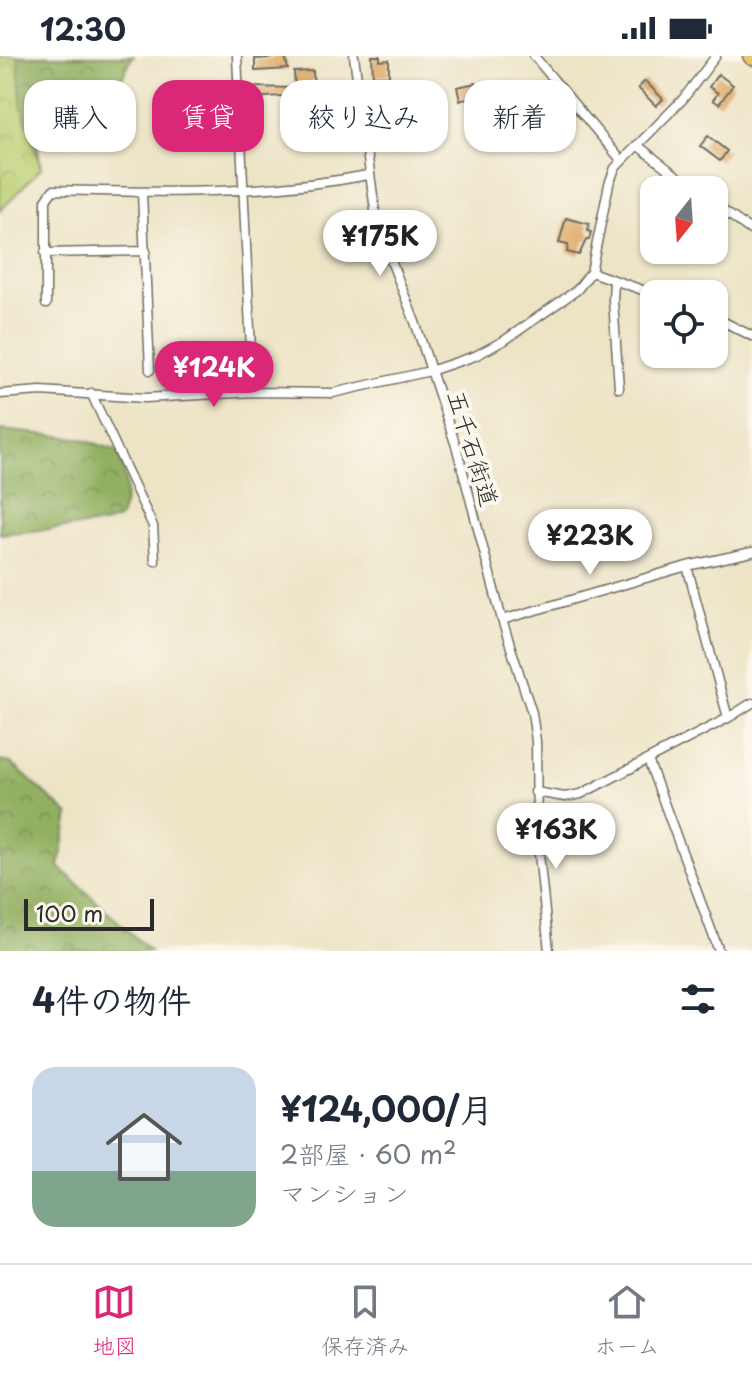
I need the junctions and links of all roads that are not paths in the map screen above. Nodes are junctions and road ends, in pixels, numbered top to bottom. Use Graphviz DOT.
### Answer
graph roads {
  1 [pos="237,56"];
  2 [pos="354,56"];
  3 [pos="534,56"];
  4 [pos="716,56"];
  5 [pos="637,145"];
  6 [pos="621,160"];
  7 [pos="368,175"];
  8 [pos="677,176"];
  9 [pos="38,187"];
  10 [pos="243,189"];
  11 [pos="142,193"];
  12 [pos="49,195"];
  13 [pos="728,214"];
  14 [pos="752,231"];
  15 [pos="146,251"];
  16 [pos="45,253"];
  17 [pos="591,272"];
  18 [pos="614,281"];
  19 [pos="640,289"];
  20 [pos="46,304"];
  21 [pos="728,324"];
  22 [pos="752,336"];
  23 [pos="150,370"];
  24 [pos="430,371"];
  25 [pos="619,388"];
  26 [pos="253,392"];
  27 [pos="91,393"];
  28 [pos="0,394"];
  29 [pos="752,552"];
  30 [pos="155,561"];
  31 [pos="687,566"];
  32 [pos="502,620"];
  33 [pos="752,703"];
  34 [pos="728,718"];
  35 [pos="648,760"];
  36 [pos="535,792"];
  37 [pos="549,951"];
  38 [pos="719,951"];
  1 -- 10 [label="street"];
  2 -- 7 [label="street, 五千石街道"];
  3 -- 6 [label="street"];
  4 -- 5 [label="street"];
  5 -- 6 [label="street"];
  5 -- 8 [label="street"];
  6 -- 17 [label="street"];
  7 -- 10 [label="street"];
  7 -- 24 [label="street, 五千石街道"];
  9 -- 12 [label="street"];
  10 -- 11 [label="street"];
  10 -- 26 [label="street"];
  11 -- 12 [label="street"];
  11 -- 15 [label="street"];
  12 -- 16 [label="street"];
  13 -- 14 [label="street"];
  15 -- 16 [label="street"];
  15 -- 23 [label="street"];
  16 -- 20 [label="street"];
  17 -- 18 [label="street"];
  17 -- 24 [label="street"];
  18 -- 19 [label="street"];
  18 -- 25 [label="street"];
  21 -- 22 [label="street"];
  24 -- 26 [label="street"];
  24 -- 32 [label="street, 五千石街道"];
  26 -- 27 [label="street"];
  27 -- 28 [label="street"];
  27 -- 30 [label="street"];
  29 -- 31 [label="street"];
  31 -- 32 [label="street"];
  31 -- 34 [label="street"];
  32 -- 36 [label="street, 五千石街道"];
  33 -- 34 [label="street"];
  34 -- 35 [label="street"];
  35 -- 36 [label="street"];
  35 -- 38 [label="street"];
  36 -- 37 [label="street, 五千石街道"];
}
